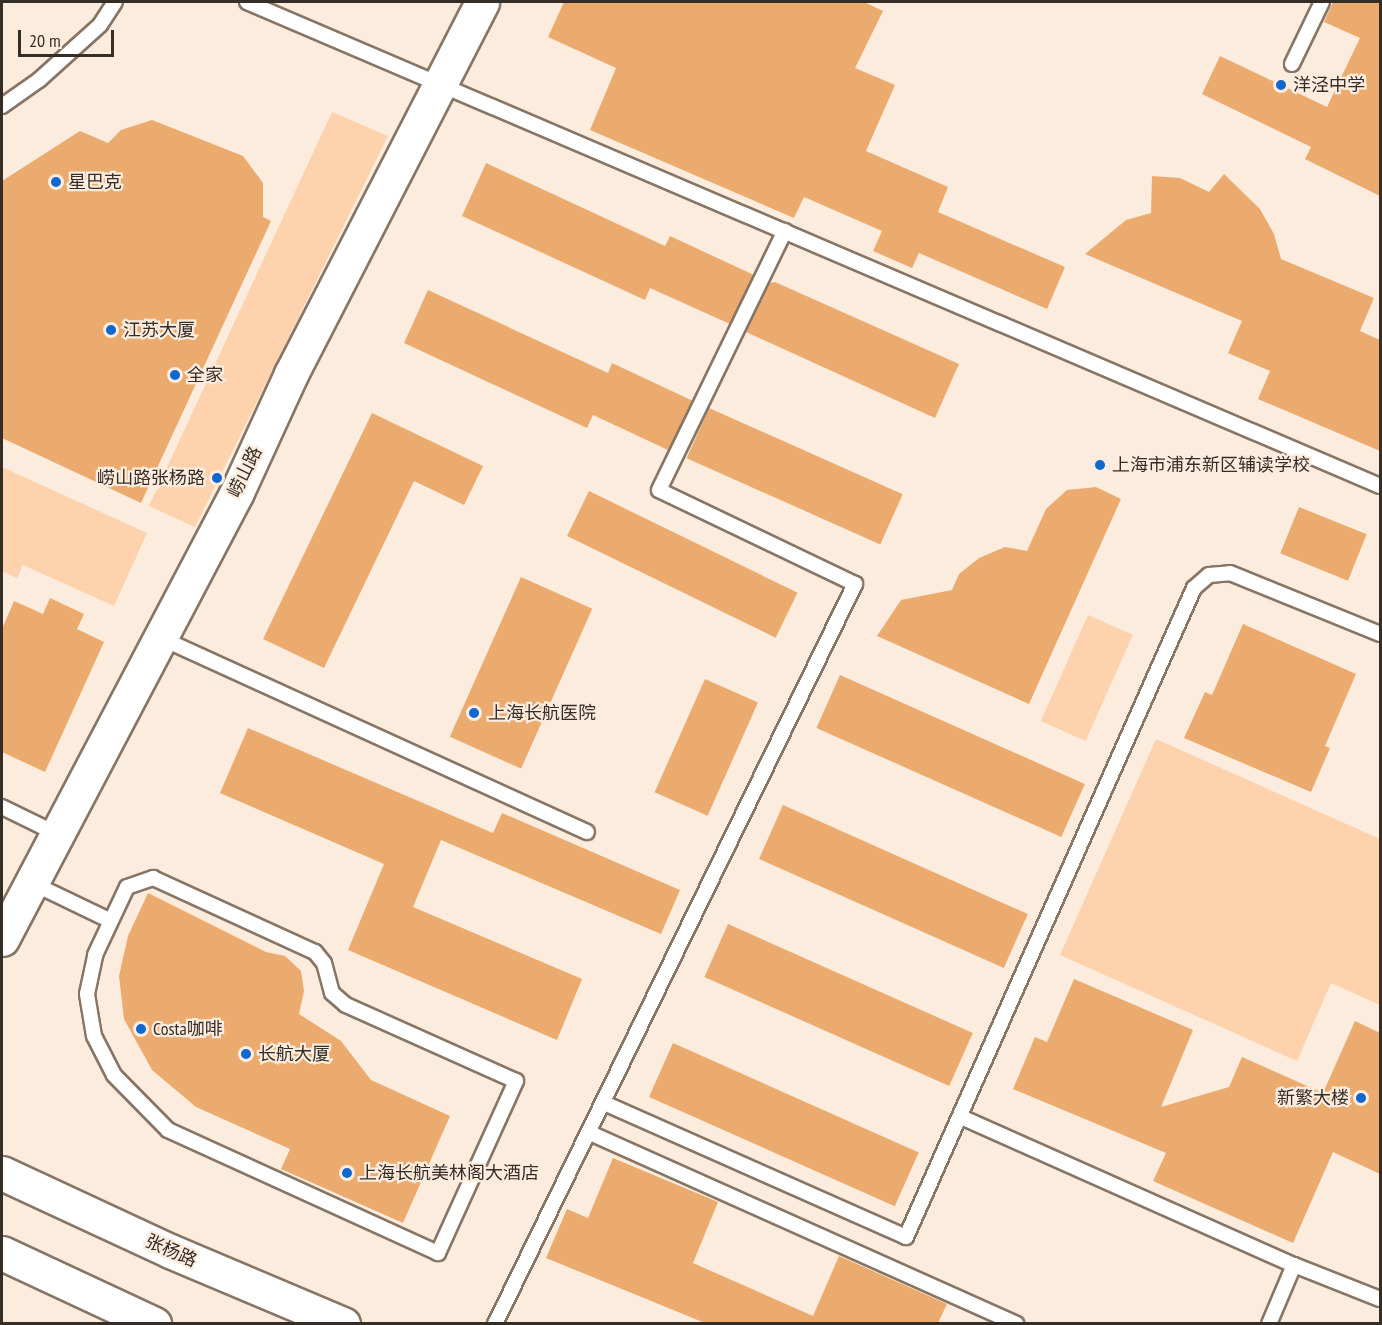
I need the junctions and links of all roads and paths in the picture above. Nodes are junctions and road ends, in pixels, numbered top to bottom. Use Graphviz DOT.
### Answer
graph roads {
  1 [pos="116,2"];
  2 [pos="247,2"];
  3 [pos="482,2"];
  4 [pos="1322,2"];
  5 [pos="1292,64"];
  6 [pos="440,86"];
  7 [pos="2,106"];
  8 [pos="785,231"];
  9 [pos="1380,486"];
  10 [pos="1380,634"];
  11 [pos="159,637"];
  12 [pos="2,807"];
  13 [pos="587,832"];
  14 [pos="55,833"];
  15 [pos="30,882"];
  16 [pos="110,920"];
  17 [pos="2,939"];
  18 [pos="604,1103"];
  19 [pos="961,1117"];
  20 [pos="590,1133"];
  21 [pos="2,1173"];
  22 [pos="2,1253"];
  23 [pos="1294,1265"];
  24 [pos="1380,1299"];
  25 [pos="154,1323"];
  26 [pos="343,1323"];
  27 [pos="495,1323"];
  28 [pos="1016,1323"];
  29 [pos="1269,1323"];
  1 -- 7 [label="lane"];
  2 -- 6 [label="lane"];
  3 -- 6 [label="street, 崂山路"];
  4 -- 5 [label="lane"];
  6 -- 8 [label="lane"];
  6 -- 11 [label="street, 崂山路"];
  8 -- 9 [label="lane"];
  8 -- 18 [label="lane"];
  10 -- 19 [label="lane"];
  11 -- 13 [label="lane"];
  11 -- 14 [label="street, 崂山路"];
  12 -- 14 [label="lane"];
  14 -- 15 [label="street, 崂山路"];
  15 -- 16 [label="lane"];
  15 -- 17 [label="street, 崂山路"];
  16 -- 16 [label="lane"];
  18 -- 19 [label="lane"];
  18 -- 20 [label="lane"];
  19 -- 23 [label="lane"];
  20 -- 27 [label="lane"];
  20 -- 28 [label="lane"];
  21 -- 26 [label="street, 张杨路"];
  22 -- 25 [label="street"];
  23 -- 24 [label="lane"];
  23 -- 29 [label="lane"];
}
